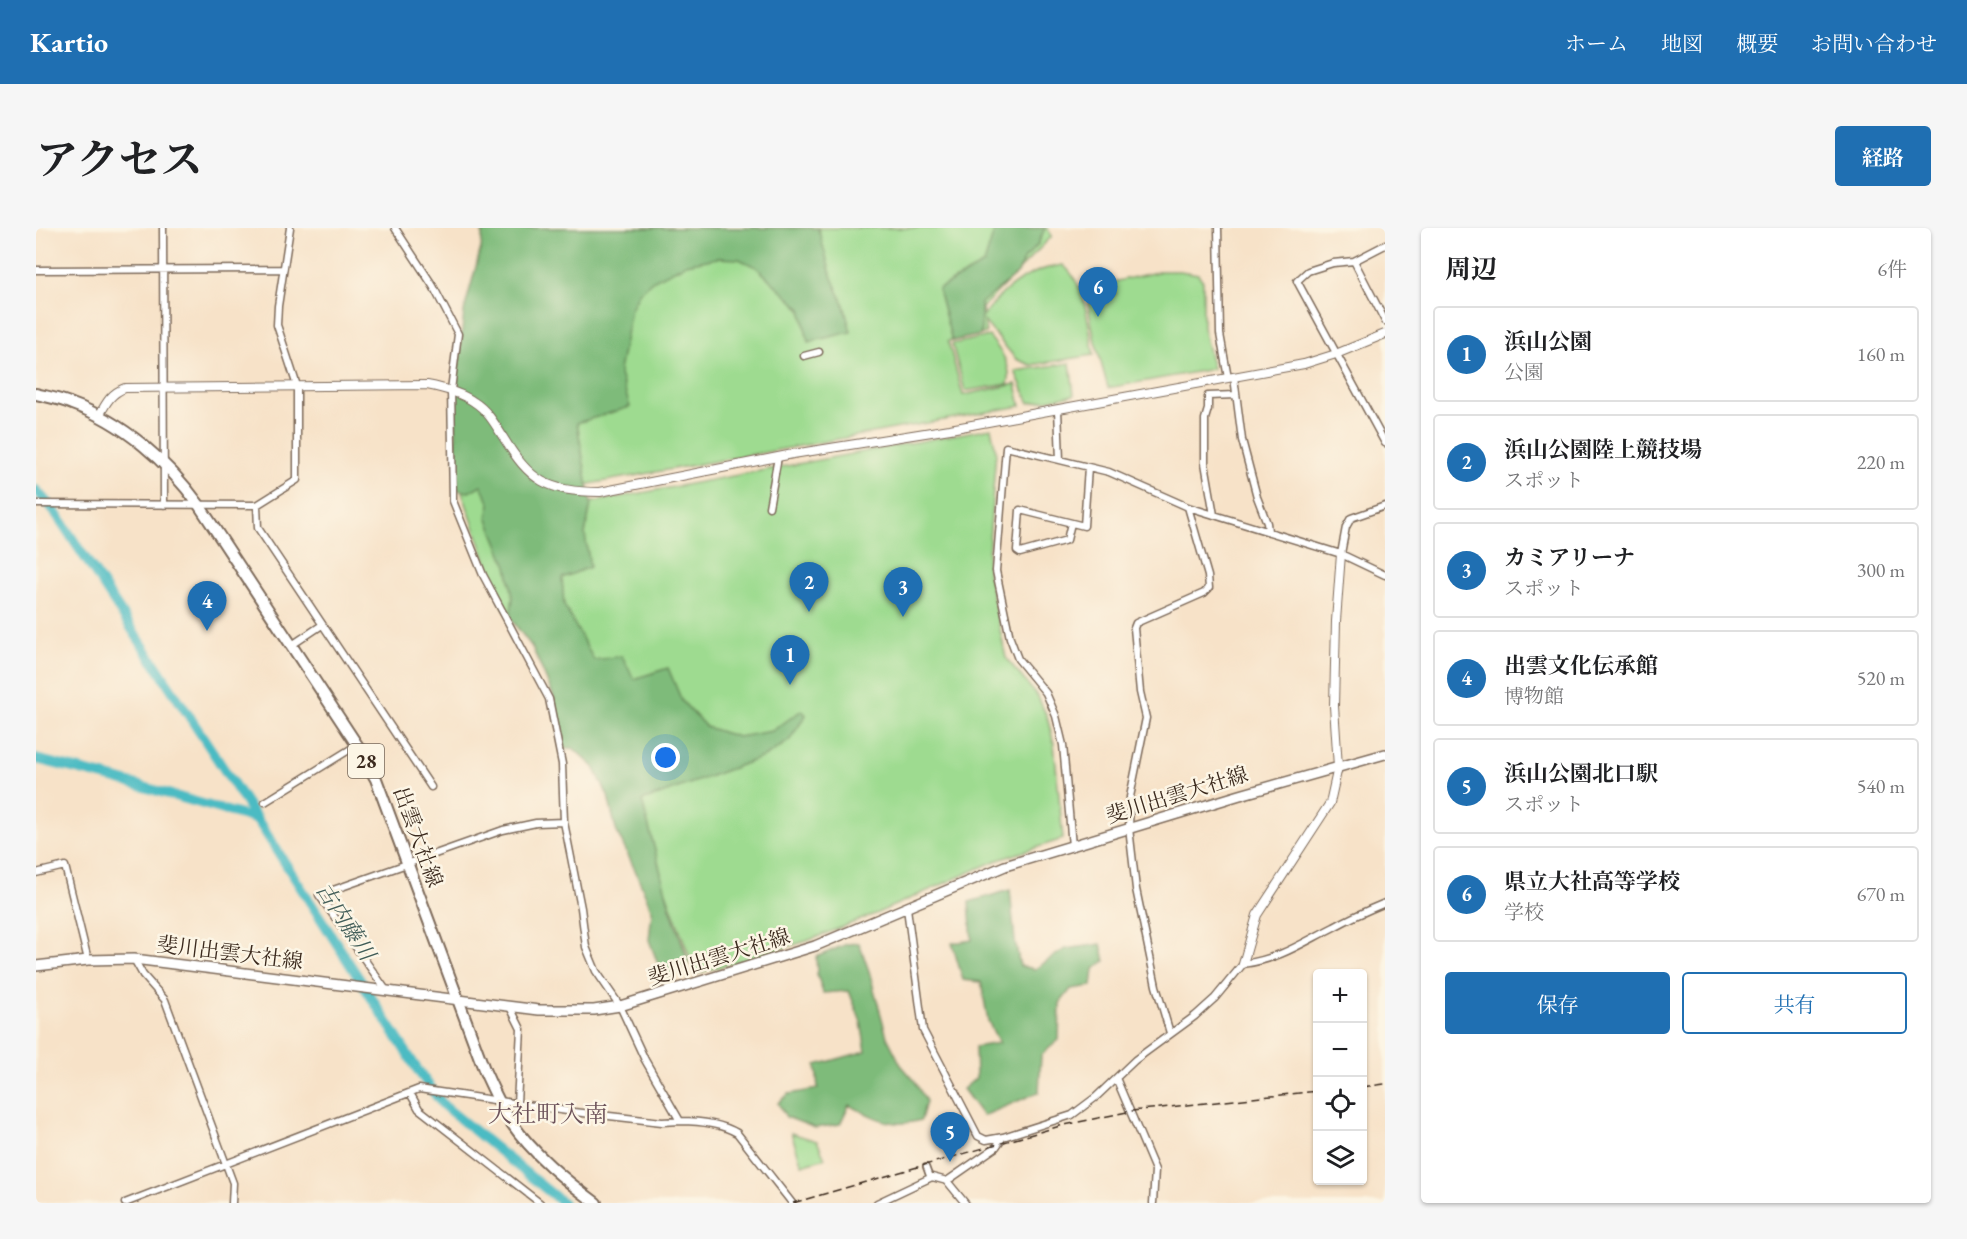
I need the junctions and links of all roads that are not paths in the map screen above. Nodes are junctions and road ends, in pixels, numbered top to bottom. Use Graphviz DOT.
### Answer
graph roads {
  1 [pos="163,228"];
  2 [pos="290,228"];
  3 [pos="395,228"];
  4 [pos="1218,228"];
  5 [pos="1385,245"];
  6 [pos="1354,261"];
  7 [pos="164,269"];
  8 [pos="283,269"];
  9 [pos="36,270"];
  10 [pos="1385,321"];
  11 [pos="1385,334"];
  12 [pos="819,352"];
  13 [pos="1336,354"];
  14 [pos="804,356"];
  15 [pos="1231,378"];
  16 [pos="297,386"];
  17 [pos="164,387"];
  18 [pos="450,390"];
  19 [pos="36,394"];
  20 [pos="1236,395"];
  21 [pos="1058,409"];
  22 [pos="99,416"];
  23 [pos="1385,443"];
  24 [pos="778,457"];
  25 [pos="1060,460"];
  26 [pos="164,463"];
  27 [pos="1088,466"];
  28 [pos="38,504"];
  29 [pos="164,504"];
  30 [pos="199,505"];
  31 [pos="257,505"];
  32 [pos="1385,506"];
  33 [pos="769,507"];
  34 [pos="1188,507"];
  35 [pos="1214,515"];
  36 [pos="1071,523"];
  37 [pos="1268,531"];
  38 [pos="1341,554"];
  39 [pos="1385,575"];
  40 [pos="322,624"];
  41 [pos="292,645"];
  42 [pos="357,745"];
  43 [pos="1385,754"];
  44 [pos="1338,767"];
  45 [pos="431,787"];
  46 [pos="265,802"];
  47 [pos="564,822"];
  48 [pos="1128,828"];
  49 [pos="1071,846"];
  50 [pos="408,865"];
  51 [pos="36,873"];
  52 [pos="1385,903"];
  53 [pos="907,908"];
  54 [pos="134,959"];
  55 [pos="88,960"];
  56 [pos="1243,964"];
  57 [pos="36,966"];
  58 [pos="384,990"];
  59 [pos="458,1001"];
  60 [pos="510,1006"];
  61 [pos="620,1006"];
  62 [pos="1170,1033"];
  63 [pos="1116,1078"];
  64 [pos="413,1092"];
  65 [pos="498,1101"];
  66 [pos="517,1103"];
  67 [pos="680,1121"];
  68 [pos="1002,1137"];
  69 [pos="225,1166"];
  70 [pos="926,1167"];
  71 [pos="930,1178"];
  72 [pos="947,1181"];
  73 [pos="125,1203"];
  74 [pos="232,1203"];
  75 [pos="540,1203"];
  76 [pos="596,1203"];
  77 [pos="792,1203"];
  78 [pos="877,1203"];
  79 [pos="964,1203"];
  80 [pos="1153,1203"];
  1 -- 7 [label="street"];
  2 -- 8 [label="street"];
  3 -- 18 [label="street"];
  4 -- 15 [label="street"];
  5 -- 6 [label="street"];
  6 -- 10 [label="street"];
  6 -- 13 [label="street"];
  7 -- 8 [label="street"];
  7 -- 9 [label="street"];
  7 -- 17 [label="street"];
  8 -- 16 [label="street"];
  11 -- 13 [label="street"];
  12 -- 14 [label="street"];
  13 -- 15 [label="street"];
  13 -- 23 [label="street"];
  15 -- 20 [label="street"];
  15 -- 21 [label="street"];
  16 -- 17 [label="street"];
  16 -- 18 [label="street"];
  16 -- 31 [label="street"];
  17 -- 22 [label="street"];
  17 -- 26 [label="street"];
  18 -- 24 [label="street"];
  18 -- 47 [label="street"];
  19 -- 22 [label="main road, 出雲大社線 / 28"];
  20 -- 35 [label="street"];
  20 -- 37 [label="street"];
  21 -- 24 [label="street"];
  21 -- 25 [label="street"];
  22 -- 26 [label="main road, 出雲大社線 / 28"];
  24 -- 33 [label="street"];
  25 -- 27 [label="street"];
  25 -- 49 [label="street"];
  26 -- 29 [label="street"];
  26 -- 30 [label="main road, 出雲大社線 / 28"];
  27 -- 34 [label="street"];
  27 -- 36 [label="street"];
  28 -- 29 [label="street"];
  29 -- 30 [label="street"];
  30 -- 31 [label="street"];
  30 -- 41 [label="main road, 出雲大社線 / 28"];
  31 -- 40 [label="street"];
  32 -- 38 [label="street"];
  34 -- 35 [label="street"];
  34 -- 48 [label="street"];
  35 -- 37 [label="street"];
  36 -- 36 [label="street"];
  37 -- 38 [label="street"];
  38 -- 39 [label="street"];
  38 -- 44 [label="street"];
  40 -- 41 [label="street"];
  40 -- 45 [label="street"];
  41 -- 42 [label="main road, 出雲大社線 / 28"];
  42 -- 46 [label="street"];
  42 -- 50 [label="main road, 出雲大社線 / 28"];
  43 -- 44 [label="main road, 斐川出雲大社線"];
  44 -- 48 [label="main road, 斐川出雲大社線"];
  44 -- 56 [label="street"];
  47 -- 50 [label="street"];
  47 -- 61 [label="street"];
  48 -- 49 [label="main road, 斐川出雲大社線"];
  48 -- 62 [label="street"];
  49 -- 53 [label="main road, 斐川出雲大社線"];
  50 -- 58 [label="street"];
  50 -- 59 [label="main road, 出雲大社線 / 28"];
  51 -- 55 [label="street"];
  52 -- 56 [label="street"];
  53 -- 61 [label="main road, 斐川出雲大社線"];
  53 -- 68 [label="street"];
  54 -- 55 [label="main road, 斐川出雲大社線"];
  54 -- 58 [label="main road, 斐川出雲大社線"];
  54 -- 69 [label="street"];
  55 -- 57 [label="main road, 斐川出雲大社線"];
  56 -- 62 [label="street"];
  58 -- 59 [label="main road, 斐川出雲大社線"];
  59 -- 60 [label="main road, 斐川出雲大社線"];
  59 -- 65 [label="main road, 出雲大社線 / 28"];
  60 -- 61 [label="main road, 斐川出雲大社線"];
  60 -- 66 [label="street"];
  61 -- 67 [label="street"];
  62 -- 63 [label="street"];
  63 -- 68 [label="street"];
  63 -- 80 [label="street"];
  64 -- 65 [label="street"];
  64 -- 69 [label="street"];
  64 -- 75 [label="street"];
  65 -- 66 [label="street"];
  65 -- 76 [label="main road, 出雲大社線 / 28"];
  66 -- 67 [label="street"];
  67 -- 77 [label="street"];
  68 -- 72 [label="street"];
  69 -- 73 [label="street"];
  69 -- 74 [label="street"];
  70 -- 71 [label="street"];
  71 -- 72 [label="street"];
  71 -- 78 [label="street"];
  72 -- 79 [label="street"];
}
